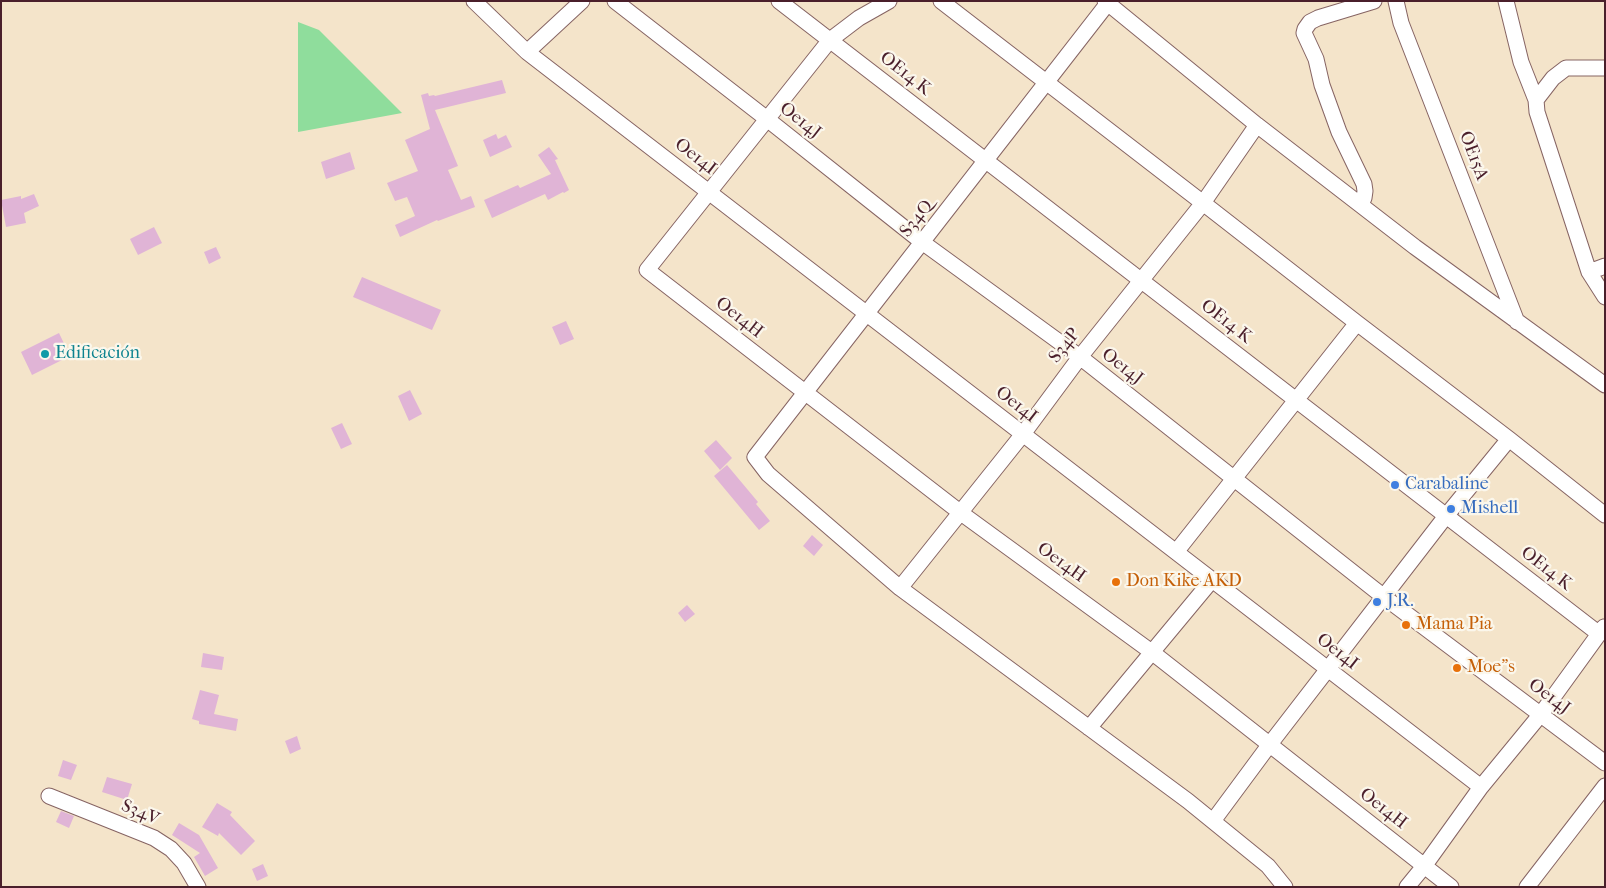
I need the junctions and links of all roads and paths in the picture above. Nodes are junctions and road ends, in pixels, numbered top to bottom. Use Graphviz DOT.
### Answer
graph roads {
  1 [pos="474,1"];
  2 [pos="582,1"];
  3 [pos="615,1"];
  4 [pos="778,1"];
  5 [pos="941,1"];
  6 [pos="1374,1"];
  7 [pos="1396,1"];
  8 [pos="1506,1"];
  9 [pos="887,2"];
  10 [pos="1107,2"];
  11 [pos="830,40"];
  12 [pos="527,52"];
  13 [pos="1605,68"];
  14 [pos="1046,83"];
  15 [pos="1536,100"];
  16 [pos="768,119"];
  17 [pos="1257,125"];
  18 [pos="986,160"];
  19 [pos="709,192"];
  20 [pos="1203,203"];
  21 [pos="1360,204"];
  22 [pos="922,242"];
  23 [pos="1605,266"];
  24 [pos="1588,272"];
  25 [pos="1141,280"];
  26 [pos="1605,297"];
  27 [pos="867,313"];
  28 [pos="1357,323"];
  29 [pos="1517,323"];
  30 [pos="1080,357"];
  31 [pos="1605,385"];
  32 [pos="805,393"];
  33 [pos="1297,400"];
  34 [pos="1023,434"];
  35 [pos="1509,439"];
  36 [pos="1234,479"];
  37 [pos="961,513"];
  38 [pos="1605,515"];
  39 [pos="1446,516"];
  40 [pos="1176,552"];
  41 [pos="1212,580"];
  42 [pos="900,588"];
  43 [pos="1384,597"];
  44 [pos="1602,629"];
  45 [pos="1152,653"];
  46 [pos="1328,669"];
  47 [pos="1541,714"];
  48 [pos="1089,728"];
  49 [pos="1270,744"];
  50 [pos="1605,763"];
  51 [pos="1605,786"];
  52 [pos="1481,787"];
  53 [pos="50,796"];
  54 [pos="1213,821"];
  55 [pos="1268,866"];
  56 [pos="1425,866"];
  57 [pos="198,887"];
  58 [pos="1285,887"];
  59 [pos="1294,887"];
  60 [pos="1407,887"];
  61 [pos="1451,887"];
  62 [pos="1527,887"];
  1 -- 12 [label="street, Oe14I"];
  2 -- 12 [label="street"];
  3 -- 16 [label="street, Oe14J"];
  4 -- 11 [label="street, OE14 K"];
  5 -- 14 [label="street"];
  6 -- 21 [label="street"];
  7 -- 29 [label="street, OE15A"];
  8 -- 15 [label="street"];
  9 -- 11 [label="street"];
  10 -- 14 [label="street, S34Q"];
  10 -- 17 [label="street"];
  11 -- 16 [label="street"];
  11 -- 18 [label="street, OE14 K"];
  12 -- 19 [label="street, Oe14I"];
  13 -- 15 [label="street"];
  14 -- 18 [label="street, S34Q"];
  14 -- 20 [label="street"];
  15 -- 24 [label="street"];
  16 -- 19 [label="street"];
  16 -- 22 [label="street, Oe14J"];
  17 -- 20 [label="street, S34P"];
  17 -- 21 [label="street"];
  18 -- 22 [label="street, S34Q"];
  18 -- 25 [label="street, OE14 K"];
  19 -- 27 [label="street, Oe14I"];
  19 -- 32 [label="street, Oe14H"];
  20 -- 25 [label="street, S34P"];
  20 -- 28 [label="street"];
  21 -- 29 [label="street"];
  22 -- 27 [label="street, S34Q"];
  22 -- 30 [label="street, Oe14J"];
  23 -- 24 [label="street"];
  24 -- 26 [label="street"];
  25 -- 30 [label="street, S34P"];
  25 -- 33 [label="street, OE14 K"];
  27 -- 32 [label="street, S34Q"];
  27 -- 34 [label="street, Oe14I"];
  28 -- 33 [label="street"];
  28 -- 35 [label="street"];
  29 -- 31 [label="street"];
  30 -- 34 [label="street, S34P"];
  30 -- 36 [label="street, Oe14J"];
  32 -- 37 [label="street, Oe14H"];
  32 -- 42 [label="street, S34Q"];
  33 -- 36 [label="street"];
  33 -- 39 [label="street, OE14 K"];
  34 -- 37 [label="street, S34P"];
  34 -- 40 [label="street, Oe14I"];
  35 -- 38 [label="street"];
  35 -- 39 [label="street"];
  36 -- 40 [label="street"];
  36 -- 43 [label="street, Oe14J"];
  37 -- 42 [label="street, S34P"];
  37 -- 45 [label="street, Oe14H"];
  39 -- 43 [label="street"];
  39 -- 44 [label="street, OE14 K"];
  40 -- 41 [label="street, Oe14I"];
  41 -- 45 [label="street"];
  41 -- 46 [label="street, Oe14I"];
  42 -- 48 [label="street"];
  43 -- 46 [label="street"];
  43 -- 47 [label="street, Oe14J"];
  44 -- 47 [label="street"];
  45 -- 48 [label="street"];
  45 -- 49 [label="street, Oe14H"];
  46 -- 49 [label="street"];
  46 -- 52 [label="street, Oe14I"];
  47 -- 50 [label="street, Oe14J"];
  47 -- 52 [label="street"];
  48 -- 54 [label="street"];
  49 -- 54 [label="street"];
  49 -- 56 [label="street, Oe14H"];
  51 -- 62 [label="street"];
  52 -- 56 [label="street"];
  53 -- 57 [label="street, S34V"];
  54 -- 55 [label="street"];
  55 -- 58 [label="street"];
  55 -- 59 [label="street"];
  56 -- 60 [label="street"];
  56 -- 61 [label="street, Oe14H"];
}
